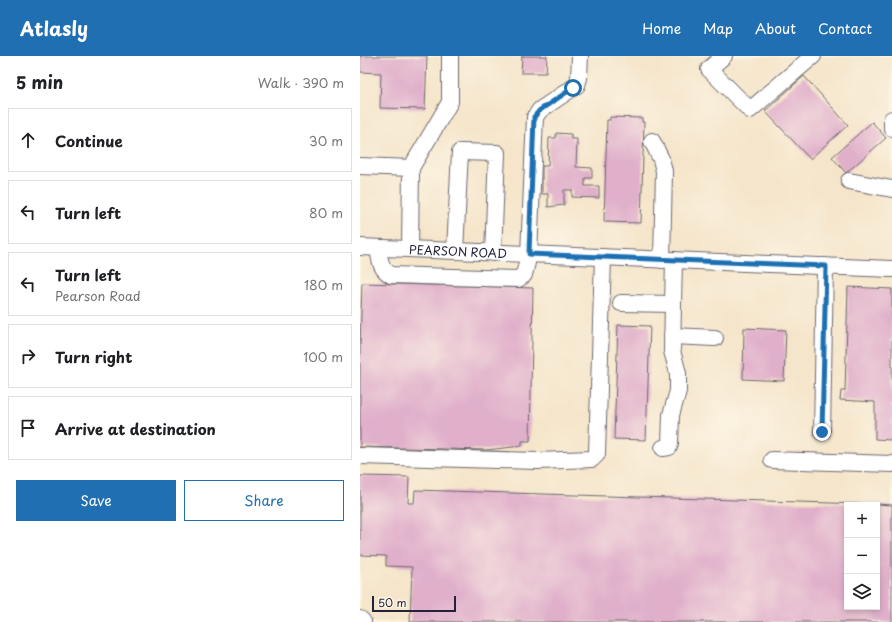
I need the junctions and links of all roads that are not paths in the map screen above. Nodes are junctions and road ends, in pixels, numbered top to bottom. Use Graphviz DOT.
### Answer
graph roads {
  1 [pos="450,56"];
  2 [pos="580,56"];
  3 [pos="724,56"];
  4 [pos="813,56"];
  5 [pos="892,119"];
  6 [pos="892,128"];
  7 [pos="652,141"];
  8 [pos="360,166"];
  9 [pos="411,168"];
  10 [pos="849,181"];
  11 [pos="892,189"];
  12 [pos="360,247"];
  13 [pos="378,248"];
  14 [pos="410,249"];
  15 [pos="455,252"];
  16 [pos="493,253"];
  17 [pos="529,254"];
  18 [pos="603,257"];
  19 [pos="668,260"];
  20 [pos="826,266"];
  21 [pos="892,269"];
  22 [pos="621,303"];
  23 [pos="673,304"];
  24 [pos="672,336"];
  25 [pos="715,338"];
  26 [pos="822,432"];
  27 [pos="663,448"];
  28 [pos="360,456"];
  29 [pos="772,460"];
  30 [pos="892,464"];
  31 [pos="360,619"];
  32 [pos="363,622"];
  1 -- 9 [label="street"];
  2 -- 17 [label="street"];
  3 -- 4 [label="street"];
  5 -- 6 [label="street"];
  7 -- 19 [label="street"];
  8 -- 9 [label="street"];
  9 -- 14 [label="street"];
  10 -- 11 [label="street"];
  12 -- 13 [label="street, PEARSON ROAD"];
  13 -- 14 [label="street, PEARSON ROAD"];
  13 -- 17 [label="street"];
  14 -- 15 [label="street, PEARSON ROAD"];
  15 -- 16 [label="street, PEARSON ROAD"];
  15 -- 16 [label="street"];
  16 -- 17 [label="street, PEARSON ROAD"];
  17 -- 18 [label="street, PEARSON ROAD"];
  18 -- 19 [label="street, PEARSON ROAD"];
  18 -- 28 [label="street"];
  19 -- 20 [label="street, PEARSON ROAD"];
  19 -- 23 [label="street"];
  20 -- 21 [label="street, PEARSON ROAD"];
  20 -- 26 [label="street"];
  22 -- 23 [label="street"];
  23 -- 24 [label="street"];
  24 -- 25 [label="street"];
  24 -- 27 [label="street"];
  29 -- 30 [label="street"];
  31 -- 32 [label="street"];
}
